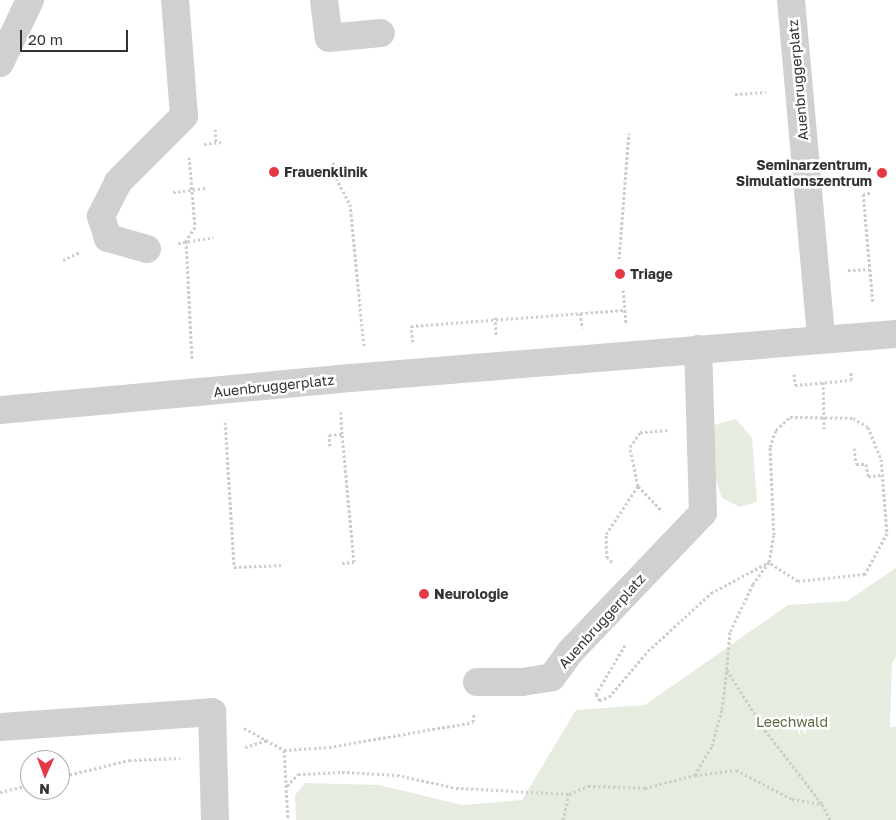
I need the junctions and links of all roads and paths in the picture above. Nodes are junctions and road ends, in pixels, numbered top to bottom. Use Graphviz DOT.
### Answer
graph roads {
  1 [pos="30,0"];
  2 [pos="175,0"];
  3 [pos="324,0"];
  4 [pos="791,0"];
  5 [pos="381,33"];
  6 [pos="0,63"];
  7 [pos="184,116"];
  8 [pos="629,133"];
  9 [pos="333,162"];
  10 [pos="208,188"];
  11 [pos="191,190"];
  12 [pos="174,192"];
  13 [pos="870,193"];
  14 [pos="148,249"];
  15 [pos="82,251"];
  16 [pos="619,259"];
  17 [pos="63,260"];
  18 [pos="623,290"];
  19 [pos="873,305"];
  20 [pos="625,310"];
  21 [pos="627,328"];
  22 [pos="896,334"];
  23 [pos="822,338"];
  24 [pos="413,345"];
  25 [pos="365,349"];
  26 [pos="698,349"];
  27 [pos="338,379"];
  28 [pos="823,382"];
  29 [pos="222,391"];
  30 [pos="194,394"];
  31 [pos="0,410"];
  32 [pos="824,416"];
  33 [pos="700,428"];
  34 [pos="824,429"];
  35 [pos="342,434"];
  36 [pos="330,446"];
  37 [pos="854,448"];
  38 [pos="882,475"];
  39 [pos="769,562"];
  40 [pos="342,563"];
  41 [pos="283,565"];
  42 [pos="638,581"];
  43 [pos="628,639"];
  44 [pos="727,670"];
  45 [pos="477,682"];
  46 [pos="212,712"];
  47 [pos="0,727"];
  48 [pos="268,740"];
  49 [pos="284,750"];
  50 [pos="213,756"];
  51 [pos="70,775"];
  52 [pos="695,775"];
  53 [pos="287,786"];
  54 [pos="20,787"];
  55 [pos="0,792"];
  56 [pos="569,794"];
  57 [pos="822,804"];
  58 [pos="215,820"];
  59 [pos="288,820"];
  60 [pos="563,820"];
  61 [pos="830,820"];
  1 -- 6 [label="street"];
  2 -- 7 [label="street"];
  3 -- 5 [label="street"];
  4 -- 23 [label="street, Auenbruggerplatz"];
  7 -- 11 [label="path"];
  7 -- 14 [label="street"];
  8 -- 16 [label="path"];
  9 -- 25 [label="path"];
  10 -- 11 [label="path"];
  11 -- 12 [label="path"];
  11 -- 30 [label="path"];
  13 -- 19 [label="path"];
  15 -- 17 [label="path"];
  18 -- 20 [label="path"];
  20 -- 21 [label="path"];
  20 -- 24 [label="path"];
  22 -- 23 [label="street, Auenbruggerplatz"];
  23 -- 26 [label="street, Auenbruggerplatz"];
  26 -- 27 [label="street, Auenbruggerplatz"];
  26 -- 33 [label="street, Auenbruggerplatz"];
  27 -- 29 [label="street, Auenbruggerplatz"];
  27 -- 35 [label="path"];
  28 -- 32 [label="path"];
  29 -- 30 [label="street, Auenbruggerplatz"];
  29 -- 41 [label="path"];
  30 -- 31 [label="street, Auenbruggerplatz"];
  32 -- 34 [label="path"];
  32 -- 38 [label="path"];
  32 -- 39 [label="path"];
  33 -- 42 [label="street, Auenbruggerplatz"];
  33 -- 42 [label="path"];
  35 -- 36 [label="path"];
  35 -- 40 [label="path"];
  37 -- 38 [label="path"];
  38 -- 39 [label="path"];
  39 -- 43 [label="path"];
  39 -- 44 [label="path"];
  42 -- 45 [label="street, Auenbruggerplatz"];
  44 -- 52 [label="path"];
  44 -- 57 [label="path"];
  45 -- 49 [label="path"];
  46 -- 47 [label="street"];
  46 -- 48 [label="path"];
  46 -- 50 [label="street"];
  48 -- 49 [label="path"];
  48 -- 50 [label="path"];
  49 -- 53 [label="path"];
  50 -- 51 [label="path"];
  50 -- 58 [label="street"];
  52 -- 56 [label="path"];
  52 -- 57 [label="path"];
  53 -- 56 [label="path"];
  53 -- 59 [label="path"];
  54 -- 55 [label="path"];
  56 -- 60 [label="path"];
  57 -- 61 [label="path"];
}
